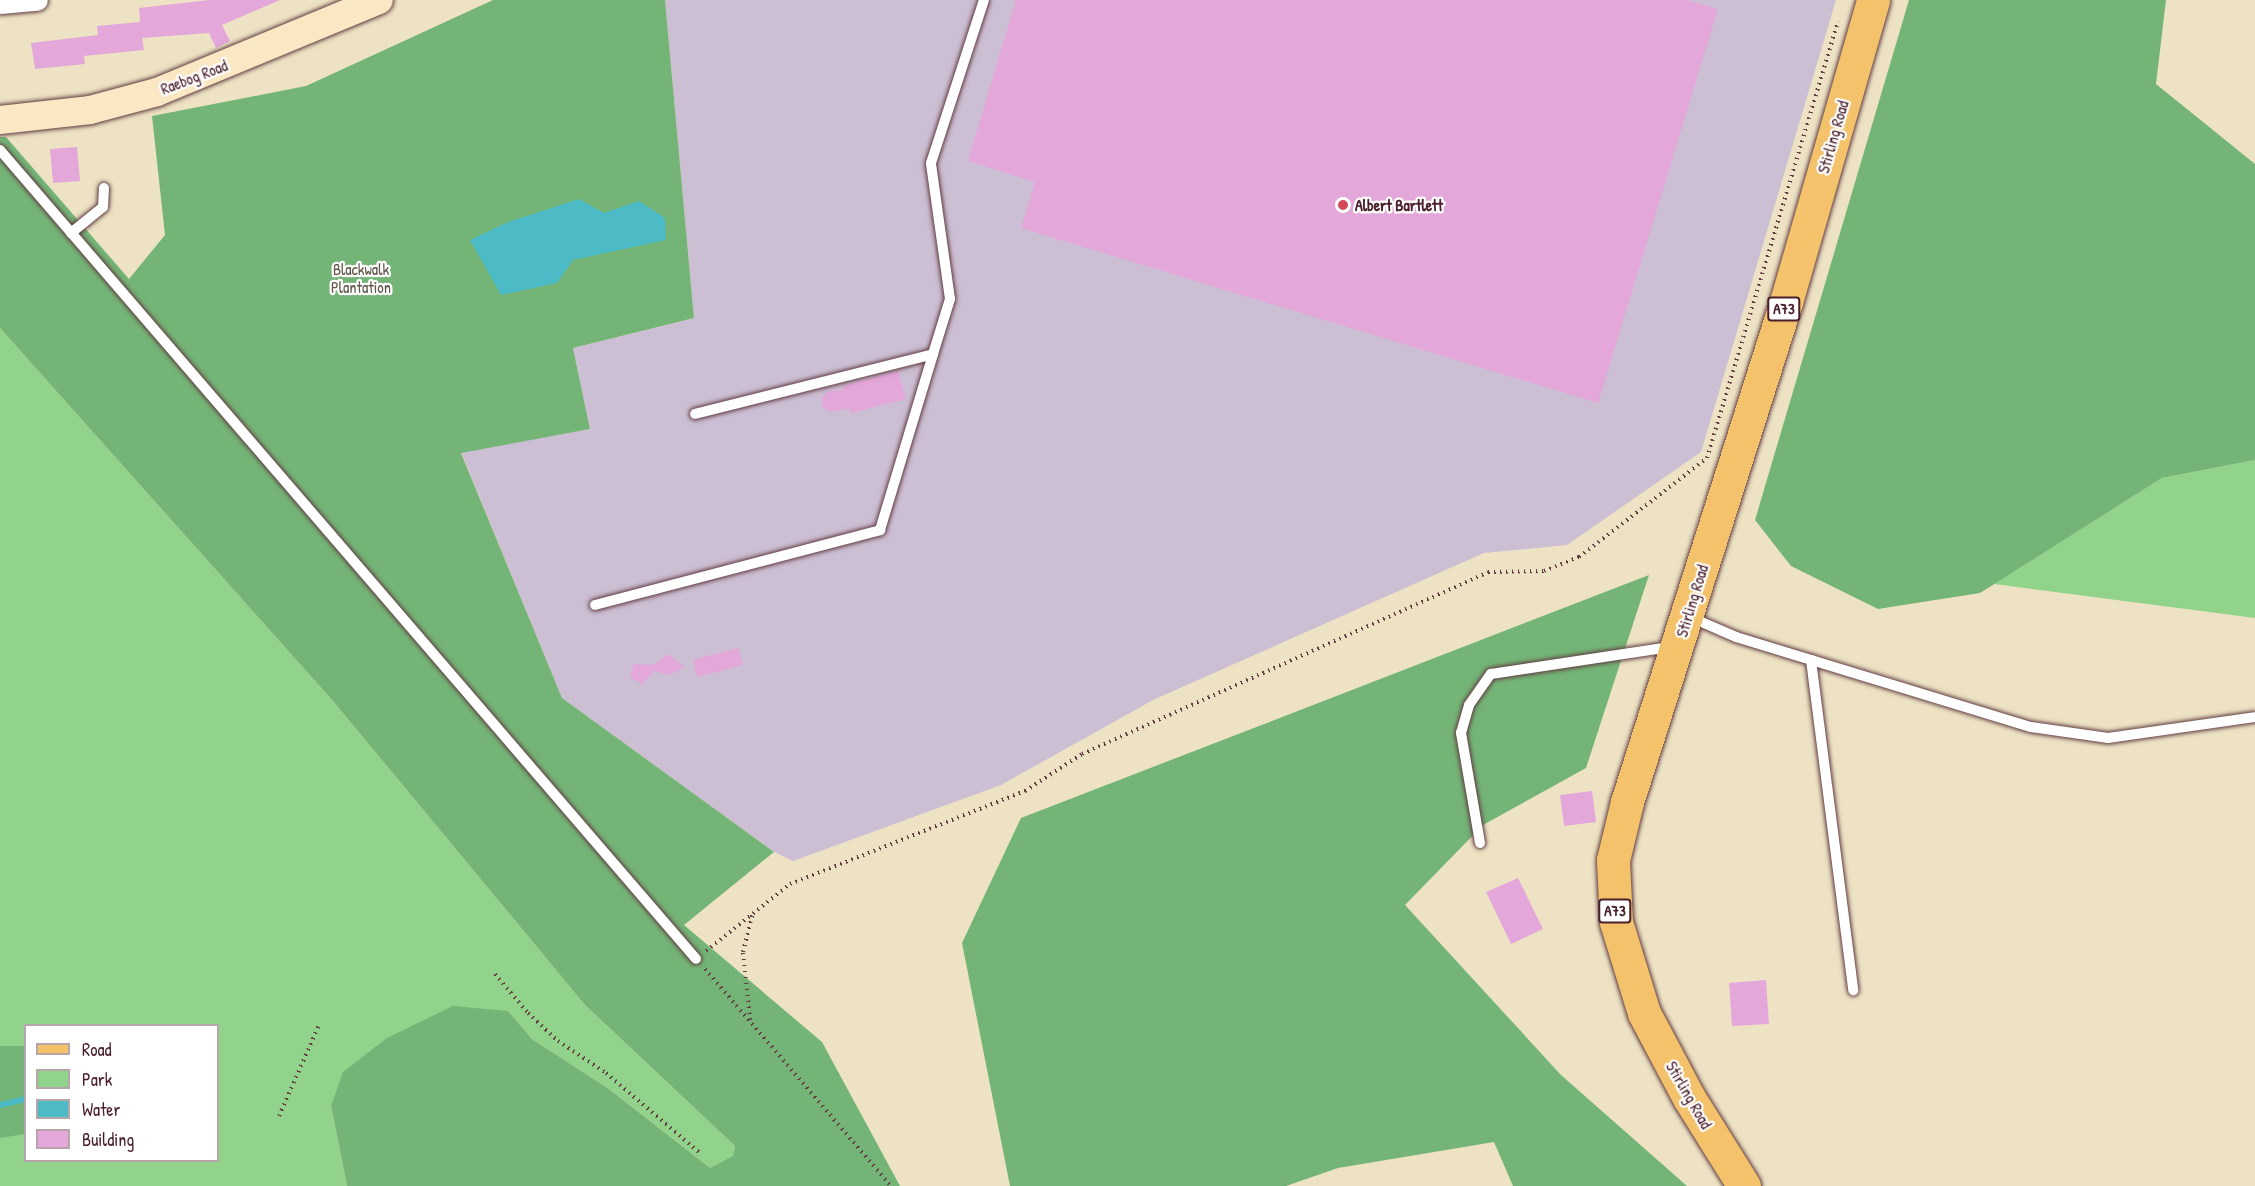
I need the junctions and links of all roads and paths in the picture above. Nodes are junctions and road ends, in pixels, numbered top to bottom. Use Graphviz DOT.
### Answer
graph roads {
  1 [pos="37,0"];
  2 [pos="379,0"];
  3 [pos="984,0"];
  4 [pos="1873,0"];
  5 [pos="2,2"];
  6 [pos="1841,11"];
  7 [pos="0,120"];
  8 [pos="0,150"];
  9 [pos="104,188"];
  10 [pos="71,233"];
  11 [pos="933,354"];
  12 [pos="695,414"];
  13 [pos="595,604"];
  14 [pos="1687,615"];
  15 [pos="1678,646"];
  16 [pos="1811,660"];
  17 [pos="2255,717"];
  18 [pos="1480,843"];
  19 [pos="753,912"];
  20 [pos="696,959"];
  21 [pos="495,974"];
  22 [pos="1853,990"];
  23 [pos="750,1021"];
  24 [pos="319,1025"];
  25 [pos="279,1116"];
  26 [pos="700,1153"];
  27 [pos="891,1186"];
  28 [pos="1744,1186"];
  1 -- 5 [label="street"];
  2 -- 7 [label="main road, Raebog Road"];
  3 -- 11 [label="lane"];
  4 -- 14 [label="main road, Stirling Road / A73"];
  6 -- 19 [label="path"];
  8 -- 10 [label="lane"];
  9 -- 10 [label="lane"];
  10 -- 20 [label="lane"];
  11 -- 12 [label="lane"];
  11 -- 13 [label="lane"];
  14 -- 15 [label="main road, Stirling Road / A73"];
  14 -- 16 [label="lane"];
  15 -- 18 [label="lane"];
  15 -- 28 [label="main road, Stirling Road / A73"];
  16 -- 17 [label="lane"];
  16 -- 22 [label="lane"];
  19 -- 20 [label="path"];
  19 -- 23 [label="path"];
  20 -- 23 [label="path"];
  21 -- 26 [label="path"];
  23 -- 27 [label="path"];
  24 -- 25 [label="path"];
}
